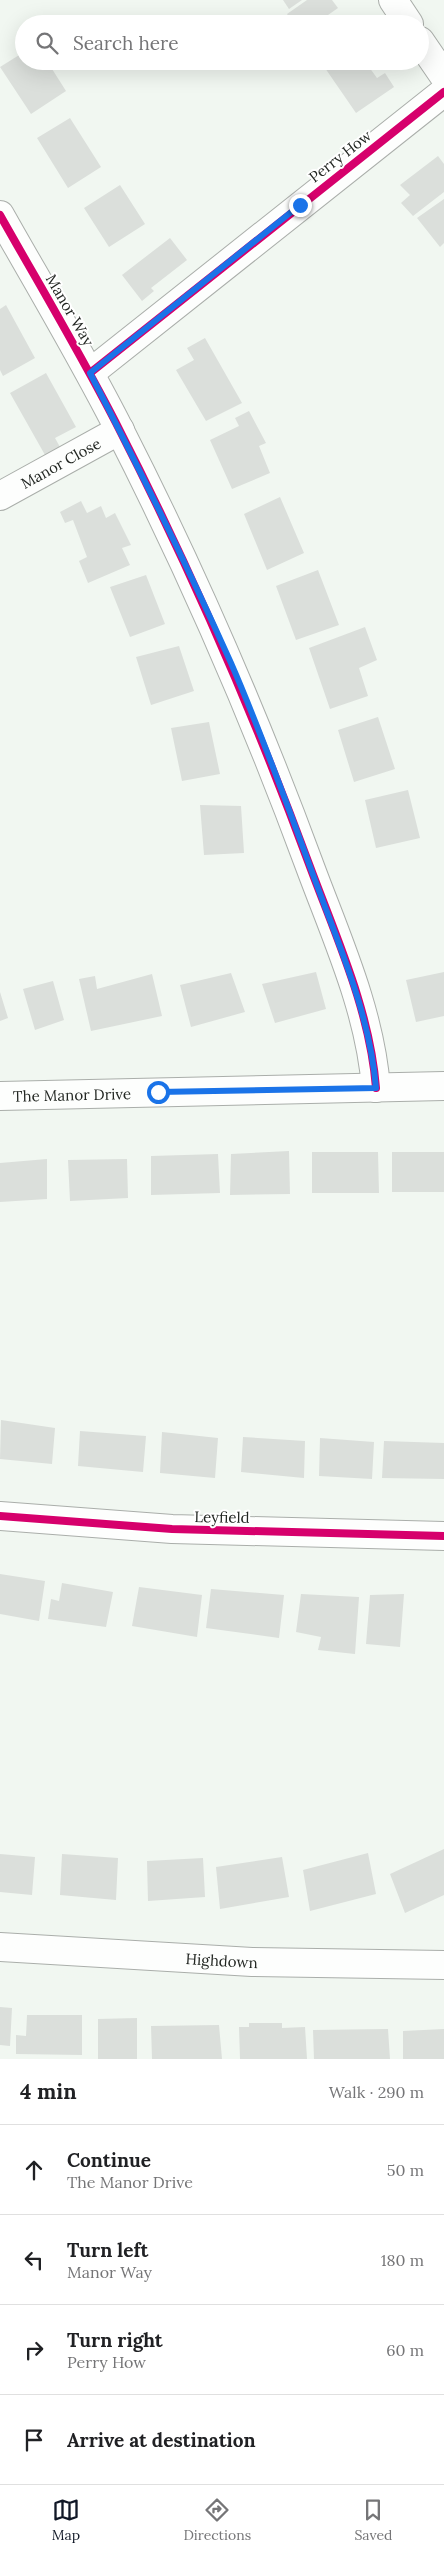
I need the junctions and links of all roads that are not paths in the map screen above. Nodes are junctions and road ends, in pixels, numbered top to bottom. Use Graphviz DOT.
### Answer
graph roads {
  1 [pos="393,0"];
  2 [pos="403,15"];
  3 [pos="429,54"];
  4 [pos="444,76"];
  5 [pos="444,92"];
  6 [pos="0,215"];
  7 [pos="90,373"];
  8 [pos="120,430"];
  9 [pos="0,496"];
  10 [pos="444,1086"];
  11 [pos="376,1088"];
  12 [pos="0,1096"];
  13 [pos="0,1516"];
  14 [pos="444,1536"];
  15 [pos="0,1947"];
  16 [pos="444,1965"];
  1 -- 2 [label="street"];
  3 -- 4 [label="street"];
  5 -- 7 [label="street, Perry How"];
  6 -- 7 [label="street, Manor Way"];
  7 -- 8 [label="street, Manor Way"];
  8 -- 9 [label="street, Manor Close"];
  8 -- 11 [label="street, Manor Way"];
  10 -- 11 [label="street, The Manor Drive"];
  11 -- 12 [label="street, The Manor Drive"];
  13 -- 14 [label="street, Leyfield"];
  15 -- 16 [label="street, Highdown"];
}
